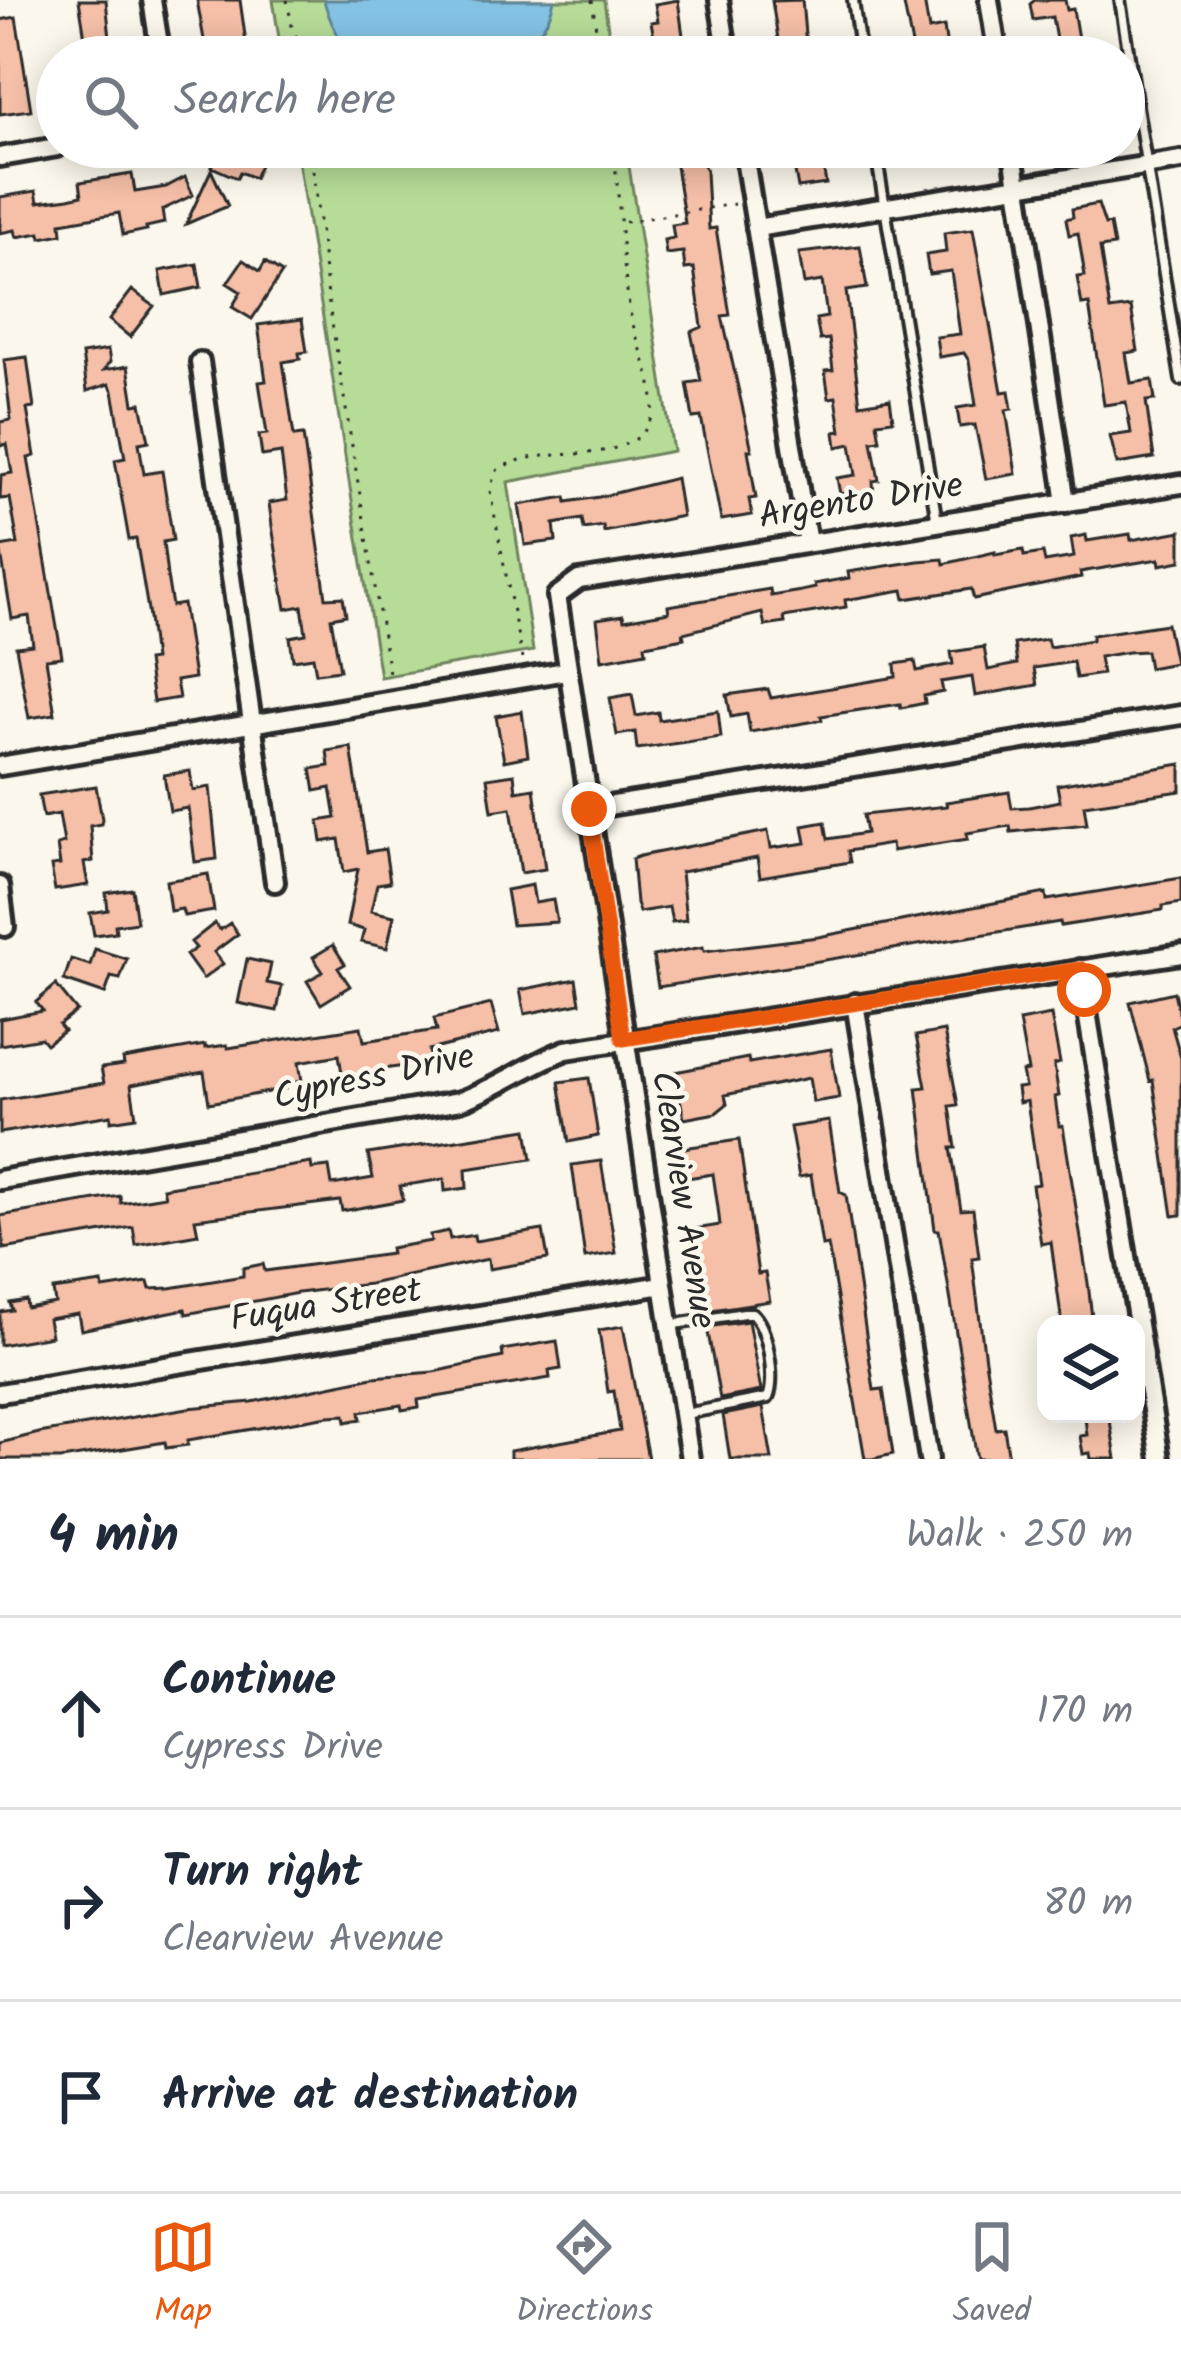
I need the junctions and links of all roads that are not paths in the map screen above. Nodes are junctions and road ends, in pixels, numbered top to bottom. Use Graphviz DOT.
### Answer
graph roads {
  1 [pos="152,0"];
  2 [pos="719,0"];
  3 [pos="853,0"];
  4 [pos="988,0"];
  5 [pos="1120,0"];
  6 [pos="158,36"];
  7 [pos="725,36"];
  8 [pos="858,36"];
  9 [pos="994,36"];
  10 [pos="1126,36"];
  11 [pos="36,151"];
  12 [pos="1145,154"];
  13 [pos="0,157"];
  14 [pos="1181,160"];
  15 [pos="1147,166"];
  16 [pos="746,168"];
  17 [pos="878,168"];
  18 [pos="1016,168"];
  19 [pos="1134,168"];
  20 [pos="1019,186"];
  21 [pos="885,208"];
  22 [pos="755,228"];
  23 [pos="200,362"];
  24 [pos="1181,380"];
  25 [pos="1181,484"];
  26 [pos="1066,503"];
  27 [pos="937,523"];
  28 [pos="808,543"];
  29 [pos="557,596"];
  30 [pos="566,671"];
  31 [pos="1181,715"];
  32 [pos="255,725"];
  33 [pos="0,766"];
  34 [pos="589,809"];
  35 [pos="275,882"];
  36 [pos="0,886"];
  37 [pos="5,927"];
  38 [pos="1181,954"];
  39 [pos="1081,969"];
  40 [pos="855,1003"];
  41 [pos="623,1039"];
  42 [pos="0,1180"];
  43 [pos="663,1285"];
  44 [pos="669,1325"];
  45 [pos="0,1393"];
  46 [pos="684,1414"];
  47 [pos="689,1459"];
  48 [pos="929,1459"];
  49 [pos="1160,1459"];
  1 -- 6 [label="street"];
  2 -- 7 [label="street"];
  3 -- 8 [label="lane"];
  4 -- 9 [label="street"];
  5 -- 10 [label="lane"];
  11 -- 13 [label="street"];
  12 -- 15 [label="lane"];
  14 -- 15 [label="street"];
  15 -- 24 [label="lane"];
  16 -- 22 [label="street"];
  17 -- 21 [label="lane"];
  18 -- 20 [label="street"];
  19 -- 20 [label="street"];
  20 -- 21 [label="street"];
  20 -- 26 [label="street"];
  21 -- 22 [label="street"];
  21 -- 27 [label="lane"];
  22 -- 28 [label="street"];
  23 -- 32 [label="street"];
  25 -- 26 [label="street, Argento Drive"];
  26 -- 27 [label="street, Argento Drive"];
  27 -- 28 [label="street, Argento Drive"];
  28 -- 29 [label="street, Argento Drive"];
  29 -- 30 [label="street, Clearview Avenue"];
  30 -- 32 [label="street"];
  30 -- 34 [label="street, Clearview Avenue"];
  31 -- 34 [label="street"];
  32 -- 33 [label="street"];
  32 -- 35 [label="street"];
  34 -- 41 [label="street, Clearview Avenue"];
  36 -- 37 [label="street"];
  38 -- 39 [label="street, Cypress Drive"];
  39 -- 40 [label="street, Cypress Drive"];
  39 -- 49 [label="street"];
  40 -- 41 [label="street, Cypress Drive"];
  40 -- 48 [label="street"];
  41 -- 42 [label="street, Cypress Drive"];
  41 -- 43 [label="street, Clearview Avenue"];
  43 -- 44 [label="street, Clearview Avenue"];
  43 -- 45 [label="street, Fuqua Street"];
  44 -- 46 [label="street, Clearview Avenue"];
  44 -- 46 [label="lane"];
  46 -- 47 [label="street, Clearview Avenue"];
}
